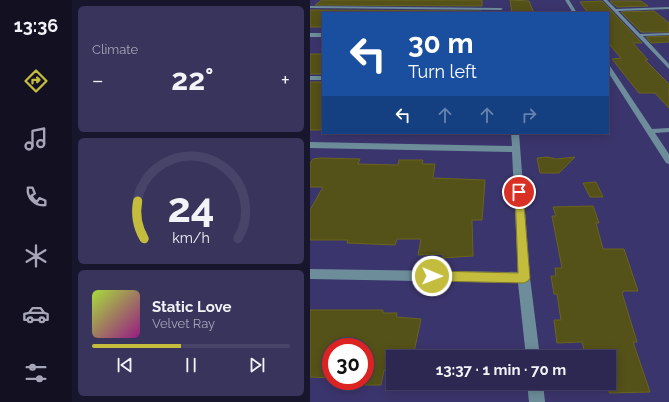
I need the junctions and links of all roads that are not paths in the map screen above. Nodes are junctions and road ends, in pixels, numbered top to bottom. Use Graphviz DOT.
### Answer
graph roads {
  1 [pos="567,0"];
  2 [pos="605,0"];
  3 [pos="310,7"];
  4 [pos="669,8"];
  5 [pos="501,9"];
  6 [pos="615,10"];
  7 [pos="574,12"];
  8 [pos="669,34"];
  9 [pos="310,35"];
  10 [pos="322,35"];
  11 [pos="640,35"];
  12 [pos="669,67"];
  13 [pos="609,69"];
  14 [pos="310,78"];
  15 [pos="322,78"];
  16 [pos="669,130"];
  17 [pos="650,131"];
  18 [pos="515,134"];
  19 [pos="310,145"];
  20 [pos="516,149"];
  21 [pos="669,161"];
  22 [pos="310,274"];
  23 [pos="524,278"];
  24 [pos="531,350"];
  25 [pos="536,390"];
  26 [pos="537,402"];
  1 -- 7 [label="street"];
  2 -- 6 [label="street"];
  3 -- 5 [label="street"];
  4 -- 6 [label="street"];
  6 -- 11 [label="street"];
  8 -- 11 [label="street"];
  9 -- 10 [label="street"];
  11 -- 12 [label="street"];
  13 -- 17 [label="street"];
  14 -- 15 [label="street"];
  16 -- 17 [label="street"];
  17 -- 21 [label="street"];
  18 -- 20 [label="street"];
  19 -- 20 [label="street"];
  20 -- 23 [label="street"];
  22 -- 23 [label="street"];
  23 -- 24 [label="street"];
  25 -- 26 [label="street"];
}
